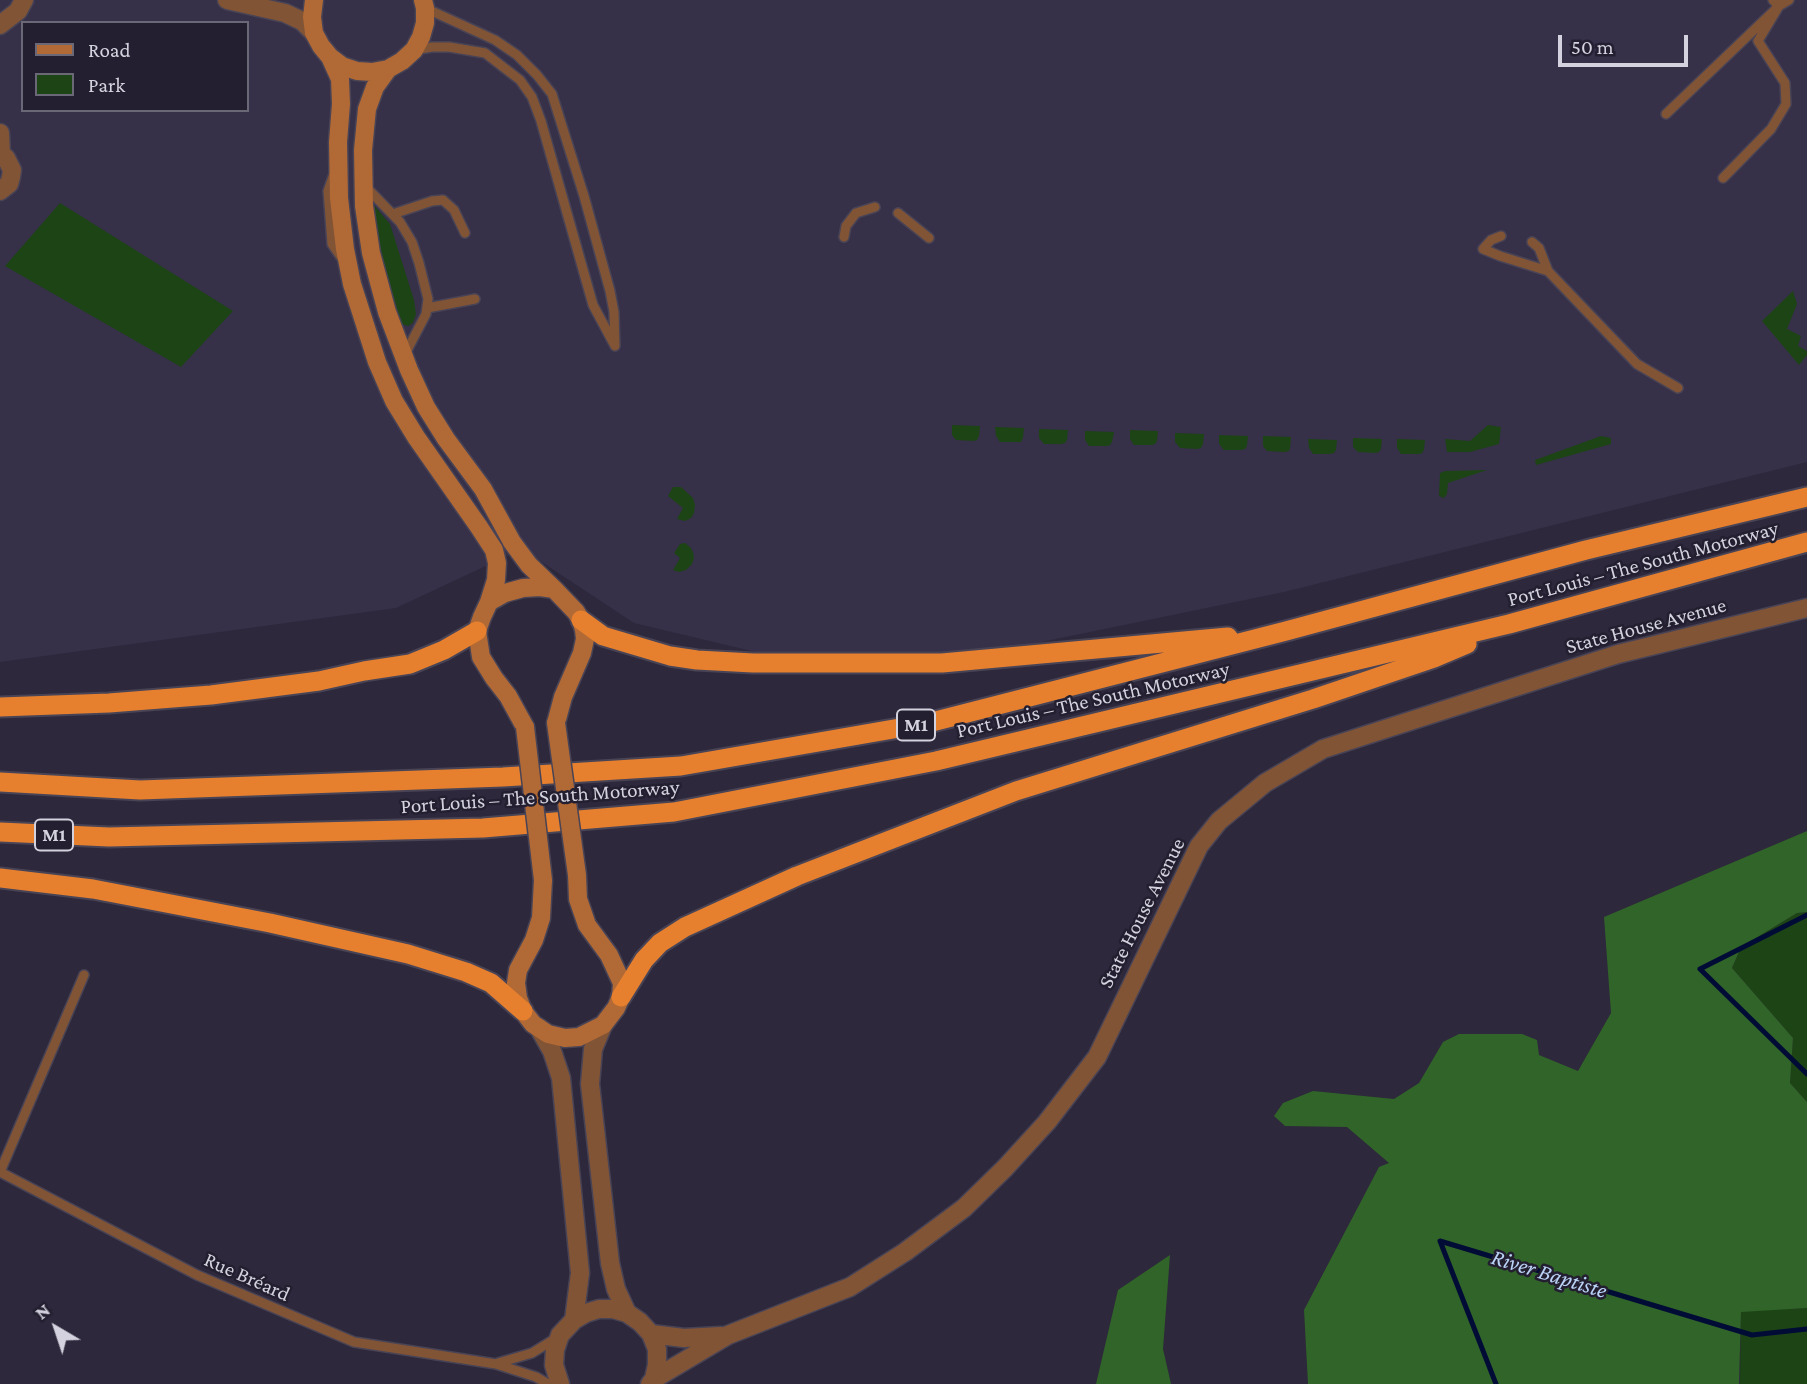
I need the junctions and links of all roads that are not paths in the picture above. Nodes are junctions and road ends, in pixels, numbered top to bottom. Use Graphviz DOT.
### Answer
graph roads {
  1 [pos="227,0"];
  2 [pos="314,0"];
  3 [pos="1789,0"];
  4 [pos="1776,3"];
  5 [pos="24,4"];
  6 [pos="424,4"];
  7 [pos="1,29"];
  8 [pos="314,33"];
  9 [pos="414,50"];
  10 [pos="330,57"];
  11 [pos="388,69"];
  12 [pos="1667,114"];
  13 [pos="0,133"];
  14 [pos="0,154"];
  15 [pos="1723,178"];
  16 [pos="363,184"];
  17 [pos="0,191"];
  18 [pos="875,207"];
  19 [pos="898,213"];
  20 [pos="393,214"];
  21 [pos="465,233"];
  22 [pos="1501,236"];
  23 [pos="844,237"];
  24 [pos="929,238"];
  25 [pos="1532,242"];
  26 [pos="1548,271"];
  27 [pos="475,299"];
  28 [pos="427,308"];
  29 [pos="404,356"];
  30 [pos="1678,388"];
  31 [pos="1807,497"];
  32 [pos="1807,542"];
  33 [pos="554,589"];
  34 [pos="489,602"];
  35 [pos="1807,608"];
  36 [pos="581,620"];
  37 [pos="1509,624"];
  38 [pos="1286,631"];
  39 [pos="477,632"];
  40 [pos="0,707"];
  41 [pos="0,782"];
  42 [pos="0,832"];
  43 [pos="0,878"];
  44 [pos="84,975"];
  45 [pos="621,997"];
  46 [pos="523,1011"];
  47 [pos="603,1025"];
  48 [pos="539,1028"];
  49 [pos="0,1172"];
  50 [pos="626,1313"];
  51 [pos="574,1320"];
  52 [pos="650,1334"];
  53 [pos="560,1335"];
  54 [pos="728,1335"];
  55 [pos="496,1364"];
  56 [pos="652,1381"];
  57 [pos="548,1384"];
  58 [pos="559,1384"];
  1 -- 8 [label="street"];
  2 -- 8 [label="main road"];
  3 -- 4 [label="lane"];
  4 -- 12 [label="lane"];
  4 -- 15 [label="lane"];
  5 -- 7 [label="street"];
  6 -- 9 [label="main road"];
  6 -- 9 [label="lane"];
  8 -- 10 [label="main road"];
  9 -- 11 [label="main road"];
  10 -- 11 [label="main road"];
  10 -- 34 [label="main road"];
  11 -- 16 [label="main road"];
  13 -- 14 [label="street"];
  14 -- 17 [label="street"];
  16 -- 20 [label="lane"];
  16 -- 29 [label="main road"];
  18 -- 23 [label="lane"];
  19 -- 24 [label="lane"];
  20 -- 21 [label="lane"];
  20 -- 28 [label="lane"];
  22 -- 26 [label="lane"];
  25 -- 26 [label="lane"];
  26 -- 30 [label="lane"];
  27 -- 28 [label="lane"];
  28 -- 29 [label="lane"];
  29 -- 33 [label="main road"];
  31 -- 38 [label="highway, Port Louis – The South Motorway / M1"];
  32 -- 37 [label="highway, Port Louis – The South Motorway / M1"];
  33 -- 34 [label="main road"];
  33 -- 36 [label="main road"];
  34 -- 39 [label="main road"];
  35 -- 54 [label="street, State House Avenue"];
  36 -- 38 [label="highway"];
  36 -- 45 [label="main road, bridge"];
  37 -- 42 [label="highway, Port Louis – The South Motorway / M1"];
  37 -- 45 [label="highway"];
  38 -- 41 [label="highway, Port Louis – The South Motorway / M1"];
  39 -- 40 [label="highway"];
  39 -- 46 [label="main road, bridge"];
  43 -- 46 [label="highway"];
  44 -- 49 [label="lane"];
  45 -- 47 [label="main road"];
  46 -- 48 [label="main road"];
  47 -- 48 [label="main road"];
  47 -- 50 [label="street"];
  48 -- 51 [label="street"];
  49 -- 55 [label="lane, Rue Bréard"];
  50 -- 51 [label="street"];
  50 -- 52 [label="street"];
  51 -- 53 [label="street"];
  52 -- 54 [label="street"];
  52 -- 56 [label="street"];
  53 -- 55 [label="lane, Rue Bréard"];
  53 -- 58 [label="street"];
  54 -- 56 [label="street, State House Avenue"];
  55 -- 57 [label="lane, Rue Bréard"];
}
